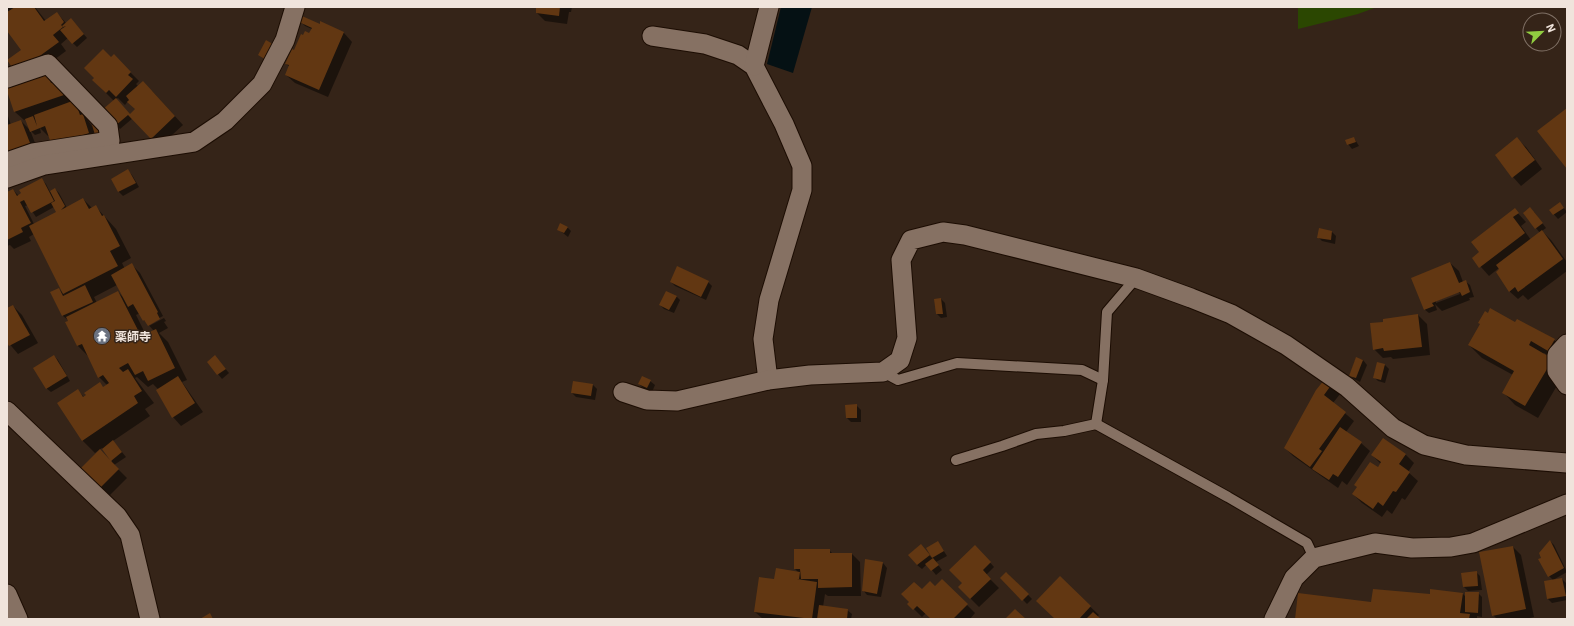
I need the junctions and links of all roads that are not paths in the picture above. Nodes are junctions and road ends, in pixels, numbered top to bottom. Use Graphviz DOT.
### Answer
graph roads {
  1 [pos="294,7"];
  2 [pos="769,7"];
  3 [pos="652,36"];
  4 [pos="754,66"];
  5 [pos="7,78"];
  6 [pos="7,162"];
  7 [pos="7,178"];
  8 [pos="1136,278"];
  9 [pos="1567,344"];
  10 [pos="883,372"];
  11 [pos="768,380"];
  12 [pos="1103,380"];
  13 [pos="1567,385"];
  14 [pos="623,392"];
  15 [pos="7,411"];
  16 [pos="1096,424"];
  17 [pos="956,460"];
  18 [pos="1567,463"];
  19 [pos="1567,504"];
  20 [pos="1314,558"];
  21 [pos="7,594"];
  22 [pos="18,619"];
  23 [pos="150,619"];
  24 [pos="1274,619"];
  1 -- 7 [label="street"];
  2 -- 4 [label="street"];
  3 -- 4 [label="street"];
  4 -- 11 [label="street"];
  5 -- 6 [label="street"];
  8 -- 10 [label="street"];
  8 -- 12 [label="lane"];
  8 -- 18 [label="street"];
  9 -- 13 [label="street"];
  10 -- 11 [label="street"];
  10 -- 12 [label="lane"];
  11 -- 14 [label="street"];
  12 -- 16 [label="lane"];
  15 -- 23 [label="street"];
  16 -- 17 [label="lane"];
  16 -- 20 [label="lane"];
  19 -- 20 [label="street"];
  20 -- 24 [label="street"];
  21 -- 22 [label="street"];
}
